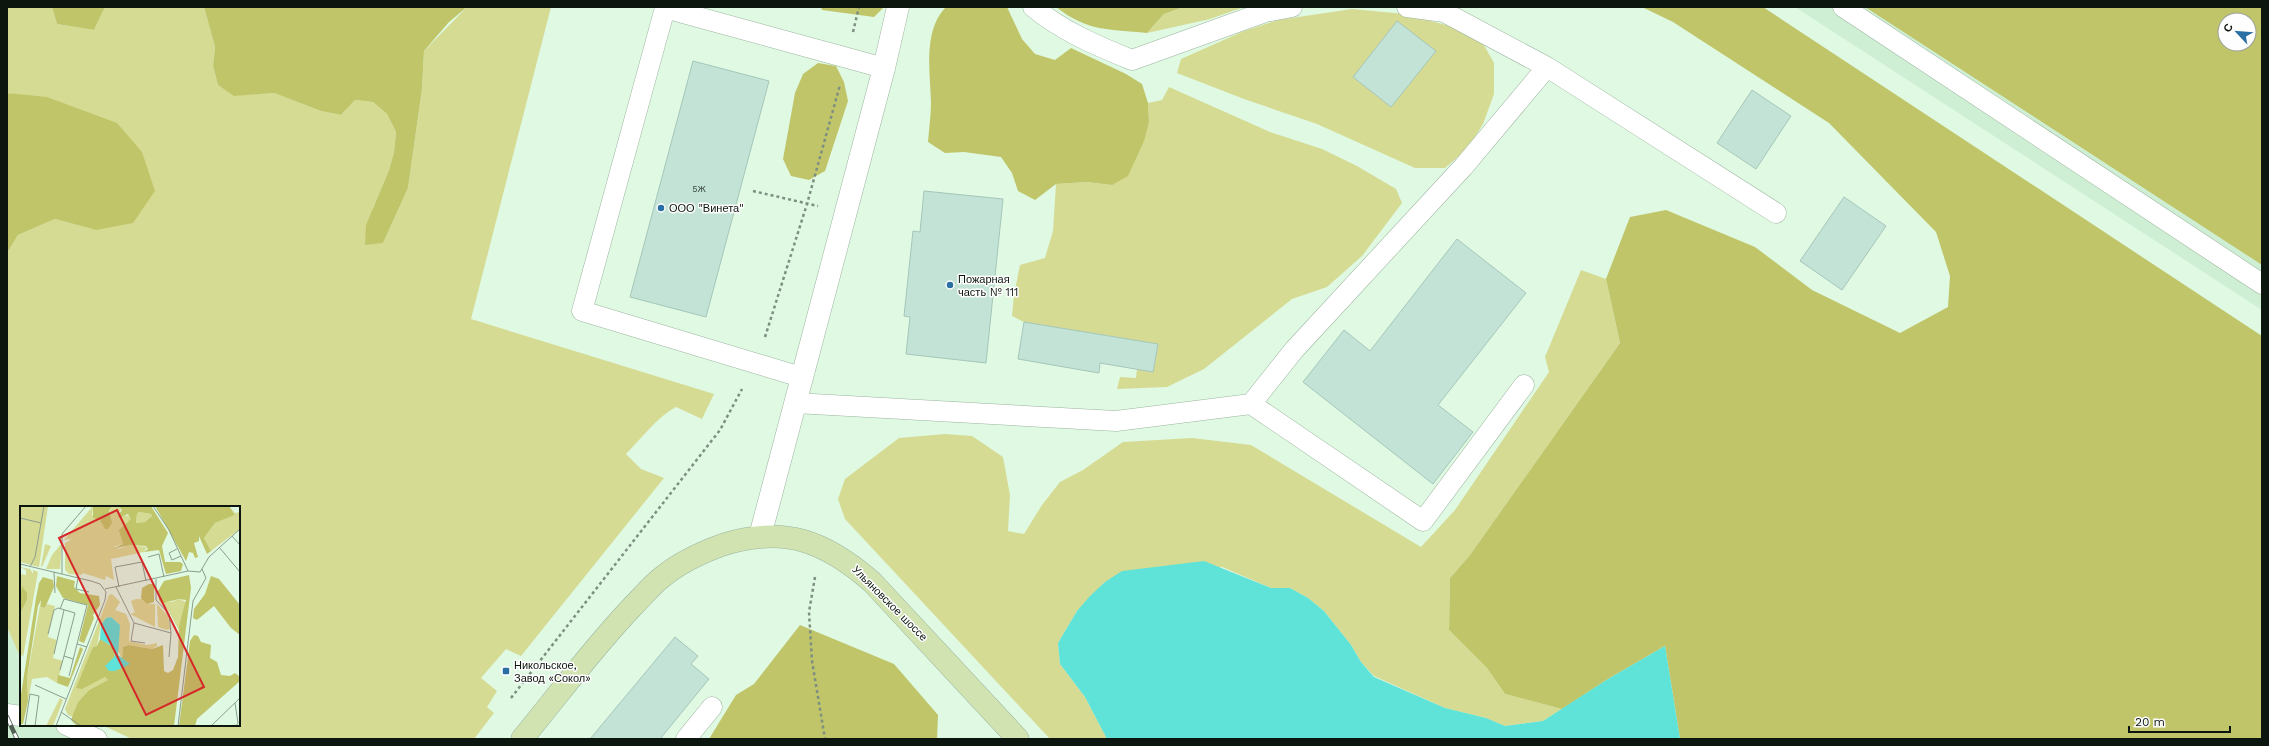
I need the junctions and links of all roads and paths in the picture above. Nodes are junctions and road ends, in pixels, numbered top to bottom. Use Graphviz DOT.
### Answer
graph roads {
  1 [pos="898,7"];
  2 [pos="1033,7"];
  3 [pos="1292,7"];
  4 [pos="1407,7"];
  5 [pos="1843,7"];
  6 [pos="1546,67"];
  7 [pos="884,68"];
  8 [pos="753,191"];
  9 [pos="845,213"];
  10 [pos="1776,213"];
  11 [pos="2262,284"];
  12 [pos="801,377"];
  13 [pos="1524,385"];
  14 [pos="795,403"];
  15 [pos="1251,404"];
  16 [pos="760,536"];
  17 [pos="821,546"];
  18 [pos="712,707"];
  19 [pos="7,714"];
  20 [pos="20,716"];
  21 [pos="68,726"];
  22 [pos="97,739"];
  23 [pos="522,739"];
  24 [pos="686,739"];
  25 [pos="825,739"];
  26 [pos="1018,739"];
  1 -- 7 [label="street"];
  2 -- 3 [label="lane"];
  4 -- 6 [label="lane"];
  5 -- 11 [label="lane"];
  6 -- 10 [label="lane"];
  6 -- 15 [label="lane"];
  7 -- 9 [label="street"];
  7 -- 12 [label="lane"];
  8 -- 9 [label="path"];
  9 -- 12 [label="street"];
  12 -- 14 [label="street"];
  13 -- 15 [label="lane"];
  14 -- 15 [label="lane"];
  14 -- 16 [label="street"];
  16 -- 17 [label="main road, Ульяновское шоссе"];
  16 -- 23 [label="main road, Ульяновское шоссе"];
  17 -- 25 [label="path"];
  17 -- 26 [label="main road, Ульяновское шоссе"];
  18 -- 24 [label="lane"];
  19 -- 20 [label="lane"];
  21 -- 22 [label="lane"];
}
